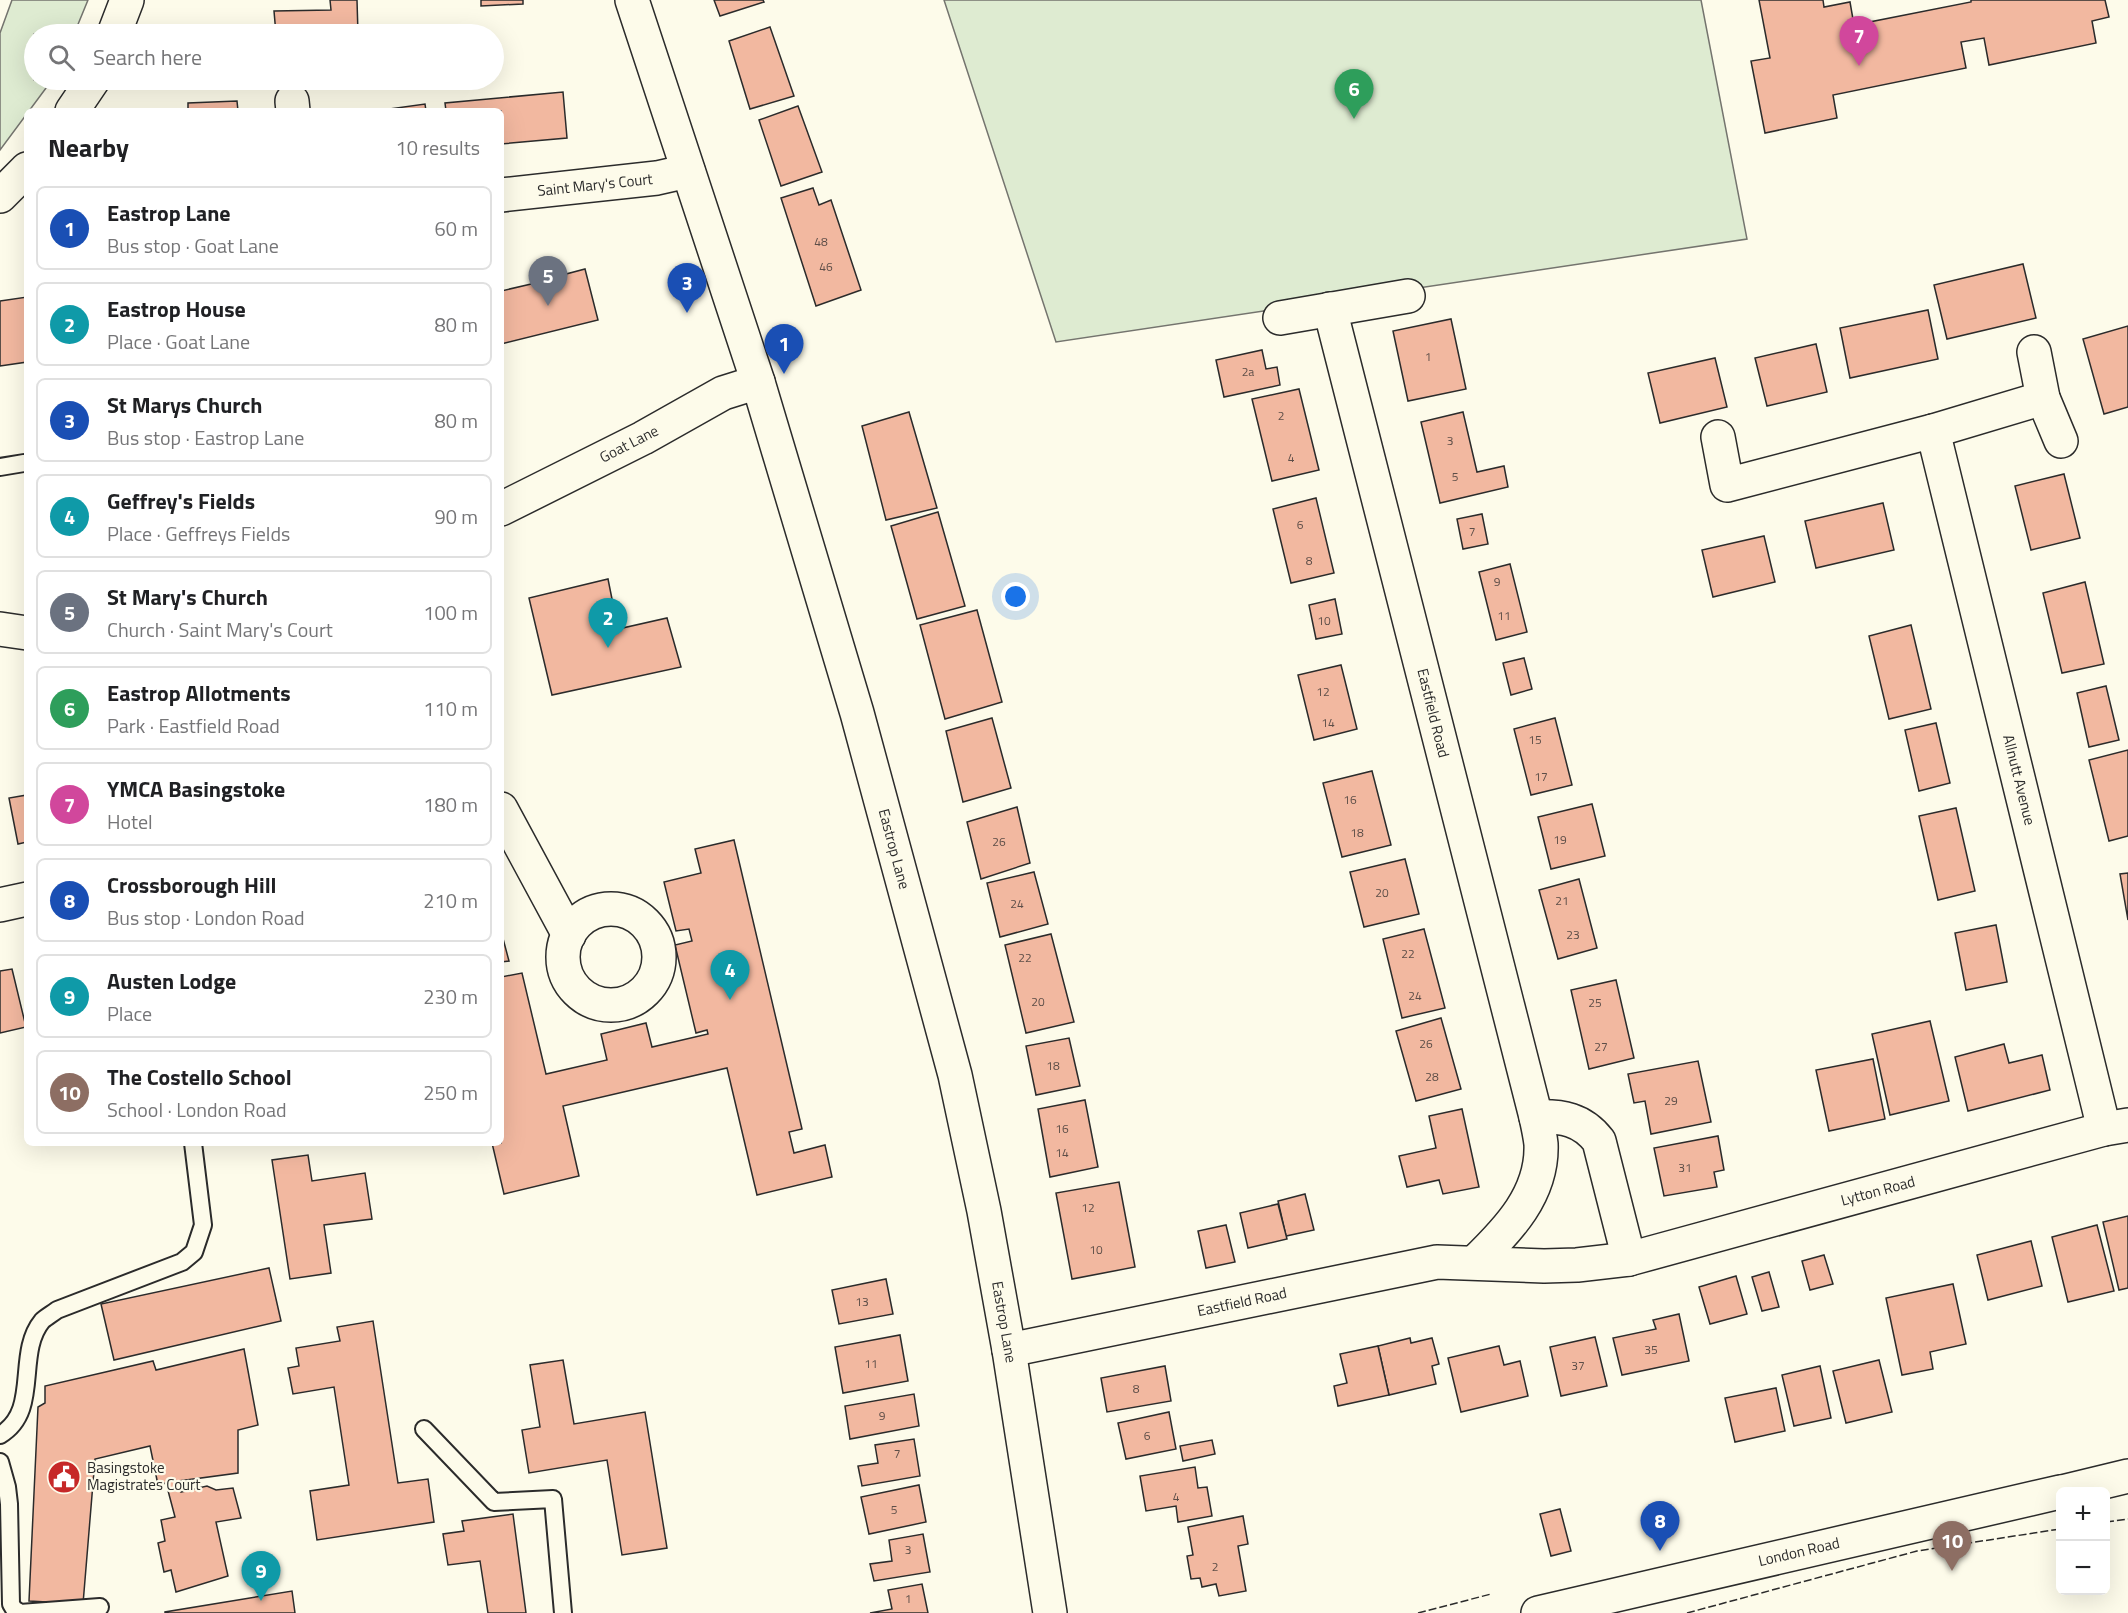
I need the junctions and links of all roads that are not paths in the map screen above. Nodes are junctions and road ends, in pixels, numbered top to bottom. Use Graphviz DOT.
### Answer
graph roads {
  1 [pos="127,0"];
  2 [pos="632,0"];
  3 [pos="118,24"];
  4 [pos="86,90"];
  5 [pos="74,108"];
  6 [pos="688,171"];
  7 [pos="24,172"];
  8 [pos="504,195"];
  9 [pos="0,196"];
  10 [pos="1408,296"];
  11 [pos="1330,309"];
  12 [pos="1280,318"];
  13 [pos="2034,352"];
  14 [pos="758,382"];
  15 [pos="2043,398"];
  16 [pos="1933,431"];
  17 [pos="1718,437"];
  18 [pos="2061,441"];
  19 [pos="24,463"];
  20 [pos="0,467"];
  21 [pos="504,508"];
  22 [pos="0,629"];
  23 [pos="24,633"];
  24 [pos="504,815"];
  25 [pos="24,900"];
  26 [pos="0,905"];
  27 [pos="569,935"];
  28 [pos="1536,1117"];
  29 [pos="2116,1127"];
  30 [pos="193,1146"];
  31 [pos="1629,1259"];
  32 [pos="1475,1262"];
  33 [pos="1009,1350"];
  34 [pos="424,1429"];
  35 [pos="0,1435"];
  36 [pos="0,1462"];
  37 [pos="2128,1476"];
  38 [pos="2082,1487"];
  39 [pos="2056,1493"];
  40 [pos="100,1607"];
  41 [pos="563,1613"];
  42 [pos="1050,1613"];
  43 [pos="1539,1613"];
  1 -- 3 [label="street"];
  2 -- 6 [label="street, Eastrop Lane"];
  4 -- 5 [label="street"];
  6 -- 8 [label="street, Saint Mary's Court"];
  6 -- 14 [label="street, Eastrop Lane"];
  7 -- 9 [label="street"];
  10 -- 11 [label="street"];
  11 -- 12 [label="street"];
  11 -- 28 [label="street, Eastfield Road"];
  13 -- 15 [label="street"];
  14 -- 21 [label="street, Goat Lane"];
  14 -- 33 [label="street, Eastrop Lane"];
  15 -- 16 [label="street"];
  15 -- 18 [label="street"];
  16 -- 17 [label="street"];
  16 -- 29 [label="street, Allnutt Avenue"];
  19 -- 20 [label="lane"];
  22 -- 23 [label="street"];
  24 -- 27 [label="street"];
  25 -- 26 [label="street"];
  28 -- 31 [label="street"];
  28 -- 32 [label="street, Eastfield Road"];
  29 -- 31 [label="street, Lytton Road"];
  30 -- 35 [label="lane"];
  31 -- 32 [label="street, Eastfield Road"];
  32 -- 33 [label="street, Eastfield Road"];
  33 -- 42 [label="street, Eastrop Lane"];
  34 -- 41 [label="lane"];
  36 -- 40 [label="lane"];
  37 -- 38 [label="street, London Road"];
  39 -- 43 [label="street, London Road"];
}
